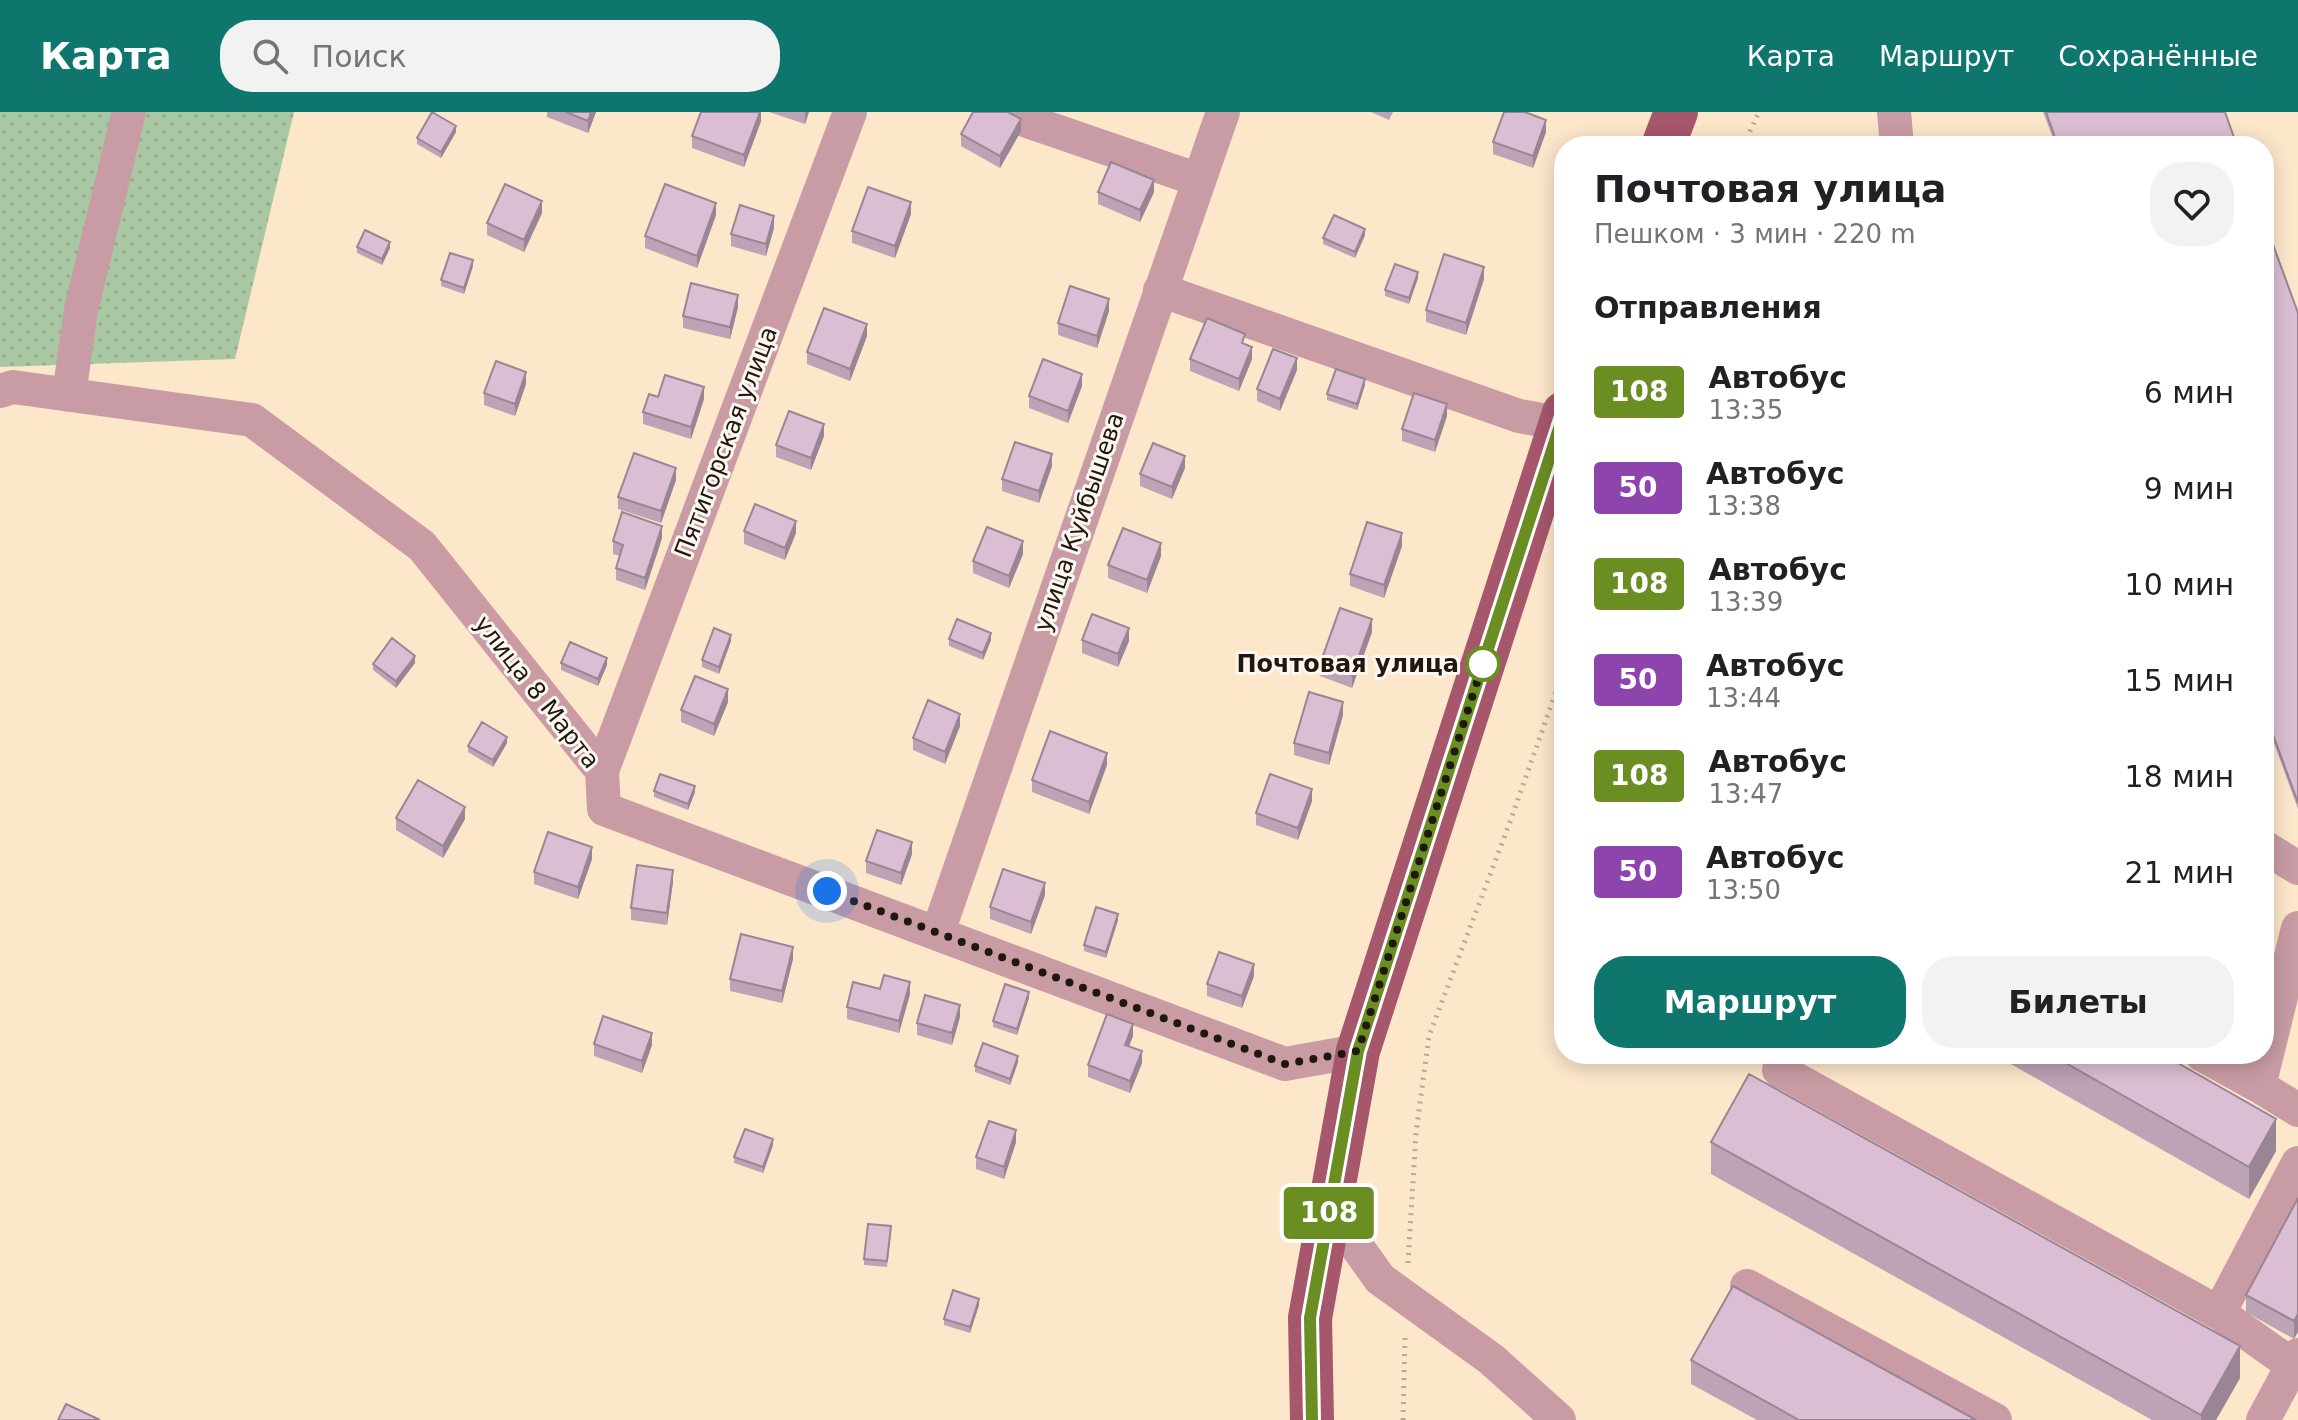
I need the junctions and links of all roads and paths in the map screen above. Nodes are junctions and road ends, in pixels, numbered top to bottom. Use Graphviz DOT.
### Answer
graph roads {
  1 [pos="129,112"];
  2 [pos="850,112"];
  3 [pos="1014,112"];
  4 [pos="1223,112"];
  5 [pos="1676,112"];
  6 [pos="1759,112"];
  7 [pos="1894,112"];
  8 [pos="1667,136"];
  9 [pos="1748,136"];
  10 [pos="1896,136"];
  11 [pos="1199,180"];
  12 [pos="1160,290"];
  13 [pos="0,391"];
  14 [pos="69,395"];
  15 [pos="1554,419"];
  16 [pos="1554,448"];
  17 [pos="1554,697"];
  18 [pos="602,771"];
  19 [pos="2274,853"];
  20 [pos="2298,868"];
  21 [pos="2298,928"];
  22 [pos="938,932"];
  23 [pos="2274,1025"];
  24 [pos="1358,1051"];
  25 [pos="2219,1064"];
  26 [pos="2264,1064"];
  27 [pos="1779,1070"];
  28 [pos="2259,1086"];
  29 [pos="2298,1110"];
  30 [pos="2298,1163"];
  31 [pos="1330,1209"];
  32 [pos="1747,1286"];
  33 [pos="1406,1298"];
  34 [pos="2219,1313"];
  35 [pos="2295,1360"];
  36 [pos="1312,1420"];
  37 [pos="1403,1420"];
  38 [pos="1559,1420"];
  39 [pos="1995,1420"];
  40 [pos="2263,1420"];
  1 -- 14 [label="street"];
  2 -- 18 [label="street, Пятигорская улица"];
  3 -- 11 [label="street"];
  4 -- 11 [label="street, улица Куйбышева"];
  5 -- 8 [label="main road"];
  6 -- 9 [label="path"];
  7 -- 10 [label="street"];
  11 -- 12 [label="street, улица Куйбышева"];
  12 -- 15 [label="street"];
  12 -- 22 [label="street, улица Куйбышева"];
  13 -- 14 [label="street, улица 8 Марта"];
  14 -- 18 [label="street, улица 8 Марта"];
  16 -- 24 [label="main road"];
  17 -- 33 [label="path"];
  18 -- 22 [label="street, улица 8 Марта"];
  19 -- 20 [label="street"];
  21 -- 23 [label="street"];
  22 -- 24 [label="street, улица 8 Марта"];
  24 -- 31 [label="main road"];
  25 -- 28 [label="street"];
  26 -- 28 [label="street"];
  27 -- 34 [label="street"];
  28 -- 29 [label="street"];
  30 -- 34 [label="street"];
  31 -- 33 [label="street"];
  31 -- 36 [label="main road"];
  32 -- 39 [label="street"];
  33 -- 37 [label="path"];
  33 -- 38 [label="street"];
  34 -- 35 [label="street"];
  35 -- 40 [label="street"];
}
